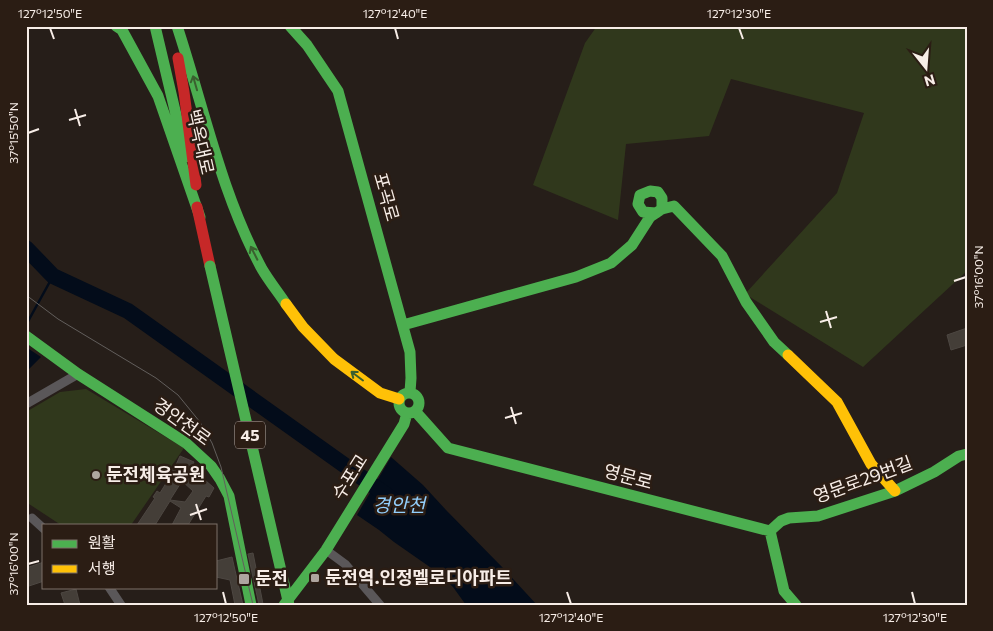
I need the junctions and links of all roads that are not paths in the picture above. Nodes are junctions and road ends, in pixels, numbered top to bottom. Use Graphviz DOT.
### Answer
graph roads {
  1 [pos="116,26"];
  2 [pos="155,26"];
  3 [pos="172,26"];
  4 [pos="177,26"];
  5 [pos="290,26"];
  6 [pos="200,217"];
  7 [pos="403,325"];
  8 [pos="26,336"];
  9 [pos="78,374"];
  10 [pos="410,392"];
  11 [pos="399,399"];
  12 [pos="26,404"];
  13 [pos="411,412"];
  14 [pos="967,454"];
  15 [pos="895,491"];
  16 [pos="32,518"];
  17 [pos="42,526"];
  18 [pos="770,532"];
  19 [pos="326,550"];
  20 [pos="110,588"];
  21 [pos="121,605"];
  22 [pos="251,605"];
  23 [pos="284,605"];
  24 [pos="289,605"];
  25 [pos="380,605"];
  26 [pos="796,605"];
  1 -- 6 [label="main road"];
  2 -- 6 [label="main road, 백옥대로 / 45"];
  3 -- 6 [label="main road"];
  11 -- 4 [label="main road, one-way"];
  5 -- 7 [label="main road, 포곡로"];
  6 -- 24 [label="main road, 백옥대로 / 45, bridge"];
  7 -- 10 [label="main road, 포곡로"];
  7 -- 15 [label="main road"];
  8 -- 9 [label="main road, 경안천로"];
  9 -- 12 [label="street"];
  9 -- 22 [label="main road, 경안천로"];
  10 -- 11 [label="main road"];
  10 -- 13 [label="main road"];
  11 -- 13 [label="main road"];
  13 -- 18 [label="main road, 영문로"];
  13 -- 19 [label="main road, 수포교"];
  14 -- 15 [label="main road, 영문로29번길"];
  15 -- 18 [label="main road, 영문로29번길"];
  16 -- 17 [label="street"];
  18 -- 26 [label="main road"];
  19 -- 23 [label="main road"];
  19 -- 25 [label="street"];
  20 -- 21 [label="street"];
}
